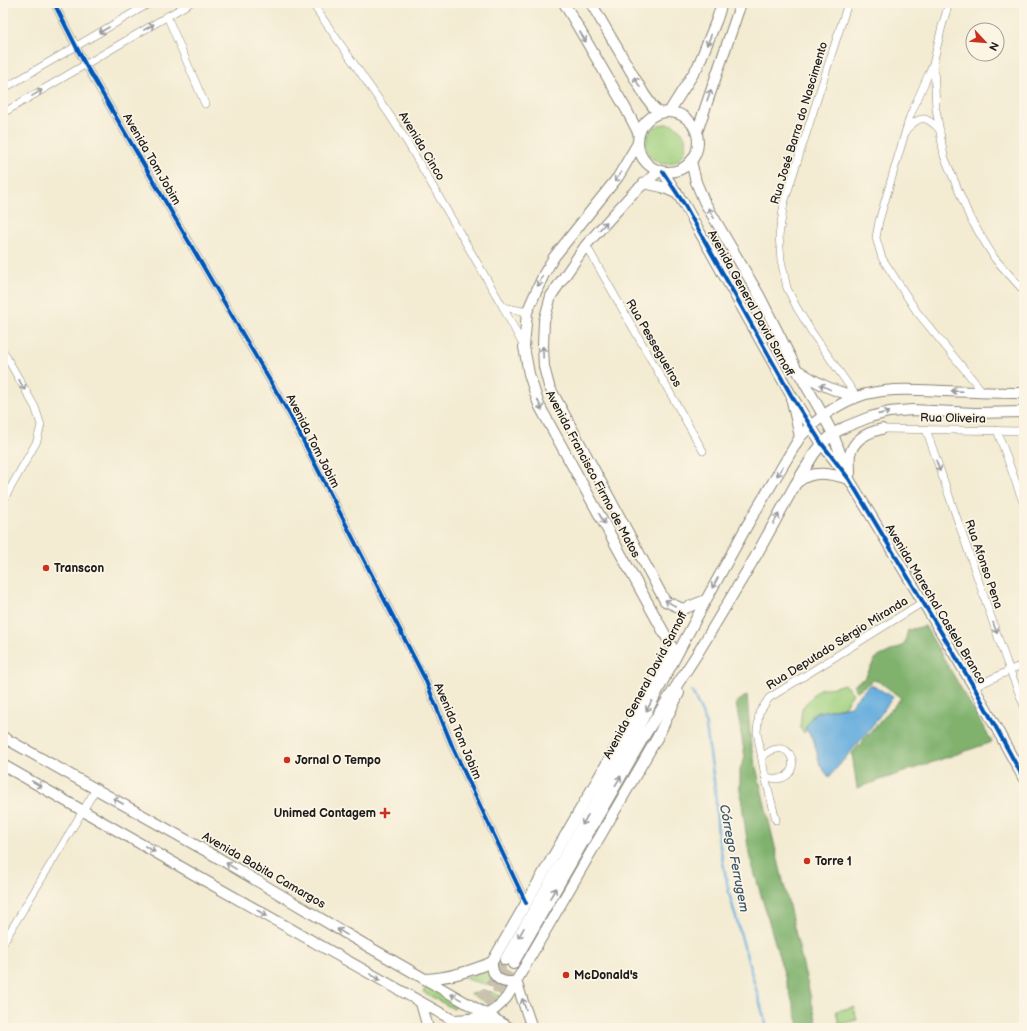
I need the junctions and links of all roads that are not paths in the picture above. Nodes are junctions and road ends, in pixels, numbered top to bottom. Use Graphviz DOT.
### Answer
graph roads {
  1 [pos="54,3"];
  2 [pos="150,3"];
  3 [pos="190,3"];
  4 [pos="312,3"];
  5 [pos="564,3"];
  6 [pos="591,3"];
  7 [pos="722,3"];
  8 [pos="741,3"];
  9 [pos="848,3"];
  10 [pos="949,3"];
  11 [pos="168,16"];
  12 [pos="76,46"];
  13 [pos="85,64"];
  14 [pos="934,64"];
  15 [pos="3,89"];
  16 [pos="205,104"];
  17 [pos="664,112"];
  18 [pos="3,113"];
  19 [pos="906,130"];
  20 [pos="940,130"];
  21 [pos="697,132"];
  22 [pos="638,138"];
  23 [pos="691,161"];
  24 [pos="661,171"];
  25 [pos="644,182"];
  26 [pos="678,194"];
  27 [pos="586,245"];
  28 [pos="1024,291"];
  29 [pos="503,307"];
  30 [pos="527,312"];
  31 [pos="524,347"];
  32 [pos="3,351"];
  33 [pos="797,370"];
  34 [pos="983,392"];
  35 [pos="1024,393"];
  36 [pos="791,395"];
  37 [pos="857,397"];
  38 [pos="1024,412"];
  39 [pos="823,416"];
  40 [pos="810,425"];
  41 [pos="847,427"];
  42 [pos="882,429"];
  43 [pos="926,429"];
  44 [pos="997,430"];
  45 [pos="1024,431"];
  46 [pos="833,434"];
  47 [pos="800,437"];
  48 [pos="822,444"];
  49 [pos="703,451"];
  50 [pos="850,479"];
  51 [pos="795,485"];
  52 [pos="3,501"];
  53 [pos="1024,504"];
  54 [pos="706,600"];
  55 [pos="923,602"];
  56 [pos="694,623"];
  57 [pos="673,649"];
  58 [pos="699,651"];
  59 [pos="1024,664"];
  60 [pos="1009,670"];
  61 [pos="974,687"];
  62 [pos="1024,706"];
  63 [pos="3,737"];
  64 [pos="762,756"];
  65 [pos="3,764"];
  66 [pos="765,776"];
  67 [pos="1024,778"];
  68 [pos="96,789"];
  69 [pos="82,810"];
  70 [pos="776,820"];
  71 [pos="526,903"];
  72 [pos="3,943"];
  73 [pos="492,962"];
  74 [pos="425,980"];
  75 [pos="516,981"];
  76 [pos="422,1003"];
  77 [pos="488,1015"];
  78 [pos="454,1020"];
  79 [pos="499,1022"];
  80 [pos="428,1028"];
  81 [pos="467,1028"];
  82 [pos="510,1028"];
  83 [pos="532,1028"];
  1 -- 12 [label="street, Avenida Tom Jobim"];
  2 -- 12 [label="street, one-way"];
  3 -- 11 [label="street"];
  4 -- 29 [label="street, Avenida Cinco"];
  5 -- 22 [label="main road, one-way"];
  17 -- 6 [label="main road, one-way"];
  7 -- 17 [label="main road, one-way"];
  21 -- 8 [label="main road, one-way"];
  9 -- 37 [label="street, Rua José Barra do Nascimento"];
  10 -- 14 [label="street"];
  13 -- 11 [label="street, one-way"];
  11 -- 16 [label="street"];
  12 -- 13 [label="street, Avenida Tom Jobim"];
  12 -- 15 [label="street"];
  18 -- 13 [label="street, one-way"];
  13 -- 71 [label="street, Avenida Tom Jobim"];
  14 -- 19 [label="street"];
  14 -- 20 [label="street"];
  17 -- 21 [label="main road"];
  17 -- 22 [label="main road"];
  19 -- 20 [label="street"];
  19 -- 34 [label="street"];
  20 -- 28 [label="street"];
  21 -- 23 [label="main road"];
  22 -- 24 [label="main road"];
  22 -- 30 [label="main road, Avenida Francisco Firmo de Matos, one-way"];
  23 -- 24 [label="main road"];
  33 -- 23 [label="main road, Avenida General David Sarnoff, one-way"];
  24 -- 25 [label="main road, Avenida Francisco Firmo de Matos"];
  24 -- 26 [label="main road, Avenida General David Sarnoff"];
  25 -- 26 [label="main road"];
  27 -- 25 [label="main road, Avenida Francisco Firmo de Matos, one-way"];
  26 -- 36 [label="main road, Avenida General David Sarnoff"];
  27 -- 49 [label="street, Rua Pessegueiros"];
  54 -- 27 [label="main road, Avenida Francisco Firmo de Matos, one-way"];
  29 -- 30 [label="street"];
  29 -- 31 [label="street, Avenida Cinco"];
  30 -- 31 [label="main road, Avenida Francisco Firmo de Matos"];
  31 -- 57 [label="main road, Avenida Francisco Firmo de Matos, one-way"];
  32 -- 52 [label="street, one-way"];
  37 -- 33 [label="main road, one-way"];
  33 -- 39 [label="main road, Avenida General David Sarnoff"];
  34 -- 35 [label="main road"];
  34 -- 37 [label="main road, one-way"];
  36 -- 40 [label="main road, Avenida General David Sarnoff"];
  36 -- 47 [label="main road"];
  37 -- 39 [label="main road"];
  41 -- 38 [label="main road, one-way"];
  39 -- 40 [label="main road, Avenida General David Sarnoff"];
  39 -- 46 [label="main road, Avenida General David Sarnoff"];
  40 -- 47 [label="main road, Avenida General David Sarnoff"];
  40 -- 48 [label="main road, Avenida General David Sarnoff"];
  41 -- 42 [label="main road"];
  41 -- 46 [label="main road"];
  42 -- 43 [label="street, Rua Oliveira"];
  42 -- 50 [label="main road"];
  43 -- 44 [label="street, Rua Oliveira"];
  43 -- 60 [label="street, Rua Afonso Pena, one-way"];
  44 -- 45 [label="street, Rua Oliveira"];
  44 -- 53 [label="street"];
  46 -- 48 [label="main road, Avenida General David Sarnoff"];
  46 -- 50 [label="main road, Avenida Marechal Castelo Branco"];
  47 -- 54 [label="main road, Avenida General David Sarnoff, one-way"];
  48 -- 50 [label="main road, Avenida Marechal Castelo Branco"];
  48 -- 51 [label="main road, Avenida General David Sarnoff"];
  50 -- 51 [label="main road"];
  50 -- 55 [label="main road, Avenida Marechal Castelo Branco"];
  58 -- 51 [label="main road, Avenida General David Sarnoff, one-way"];
  54 -- 56 [label="main road, Avenida General David Sarnoff"];
  55 -- 61 [label="main road, Avenida Marechal Castelo Branco"];
  55 -- 64 [label="street, Rua Deputado Sérgio Miranda"];
  56 -- 57 [label="main road"];
  56 -- 58 [label="main road, Avenida General David Sarnoff, one-way"];
  57 -- 71 [label="main road"];
  58 -- 75 [label="main road"];
  59 -- 60 [label="street"];
  60 -- 61 [label="street"];
  60 -- 62 [label="street, Rua Afonso Pena"];
  61 -- 67 [label="main road, Avenida Marechal Castelo Branco"];
  63 -- 68 [label="main road, Avenida Babita Camargos"];
  64 -- 66 [label="street, Rua Deputado Sérgio Miranda"];
  64 -- 66 [label="street"];
  65 -- 69 [label="main road, one-way"];
  66 -- 70 [label="street, Rua Deputado Sérgio Miranda"];
  68 -- 69 [label="street"];
  74 -- 68 [label="main road, Avenida Babita Camargos, one-way"];
  69 -- 72 [label="street"];
  69 -- 76 [label="main road, one-way"];
  71 -- 73 [label="main road"];
  73 -- 74 [label="main road"];
  73 -- 75 [label="main road"];
  77 -- 74 [label="main road, Avenida Babita Camargos, one-way"];
  75 -- 77 [label="main road"];
  83 -- 75 [label="main road, one-way"];
  76 -- 78 [label="main road"];
  76 -- 80 [label="main road"];
  77 -- 78 [label="main road"];
  77 -- 79 [label="main road, Avenida Babita Camargos"];
  78 -- 81 [label="main road"];
  79 -- 81 [label="main road"];
  79 -- 82 [label="main road, Avenida Babita Camargos"];
}
